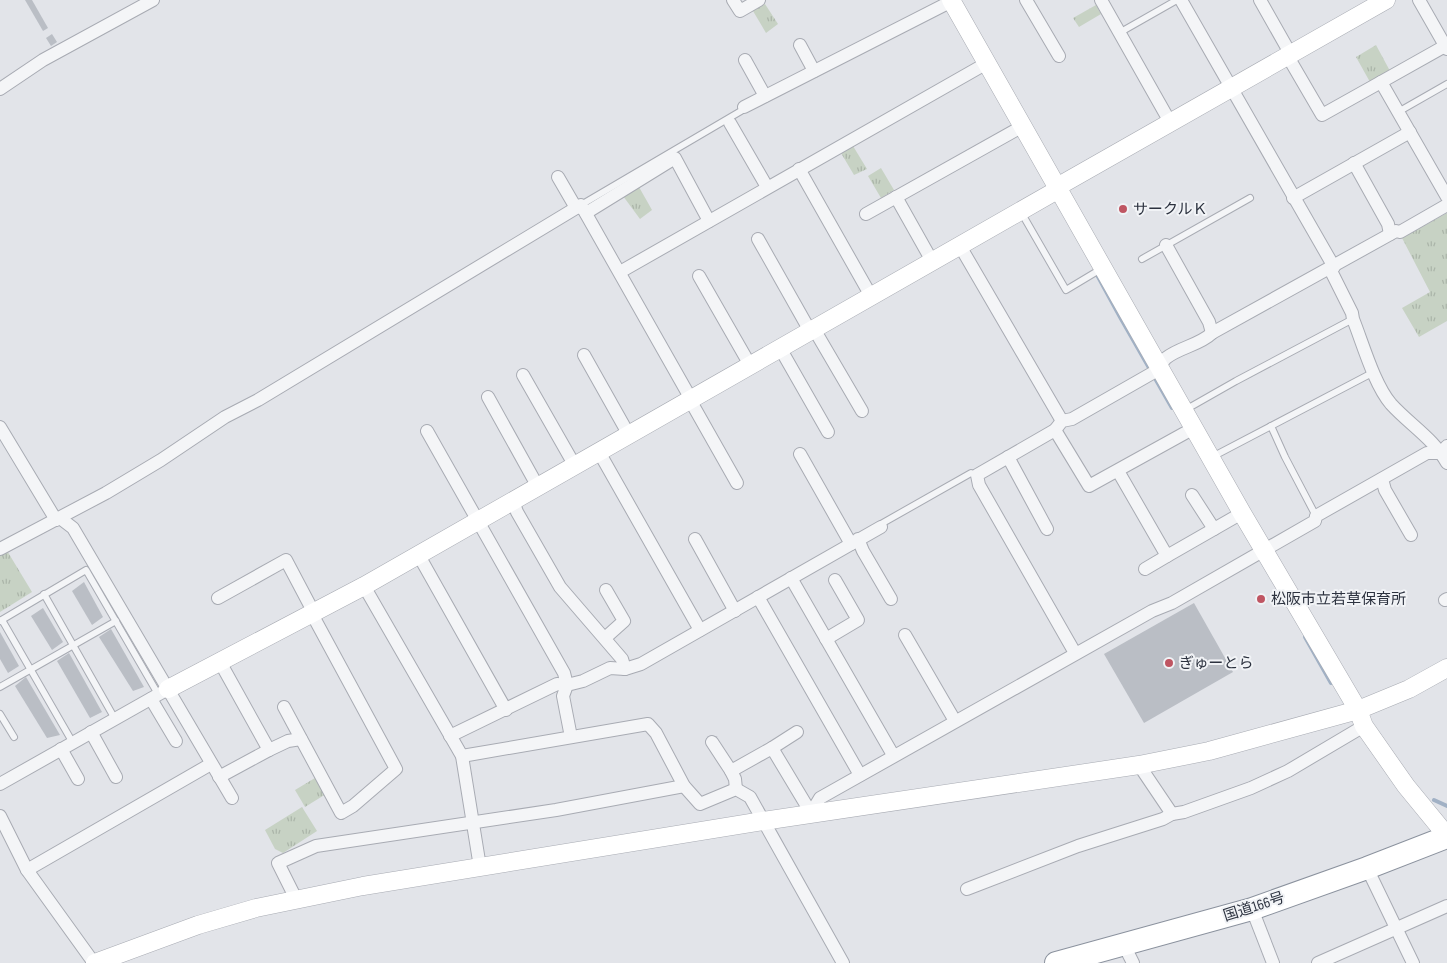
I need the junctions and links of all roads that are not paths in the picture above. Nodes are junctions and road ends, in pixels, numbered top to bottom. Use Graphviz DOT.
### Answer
graph roads {
  1 [pos="153,0"];
  2 [pos="733,0"];
  3 [pos="759,0"];
  4 [pos="1026,0"];
  5 [pos="1101,0"];
  6 [pos="1176,0"];
  7 [pos="1181,0"];
  8 [pos="1260,0"];
  9 [pos="1386,0"];
  10 [pos="1419,0"];
  11 [pos="951,2"];
  12 [pos="1119,33"];
  13 [pos="800,45"];
  14 [pos="1446,47"];
  15 [pos="1289,54"];
  16 [pos="1059,56"];
  17 [pos="745,60"];
  18 [pos="982,66"];
  19 [pos="814,71"];
  20 [pos="1381,82"];
  21 [pos="1447,84"];
  22 [pos="1231,87"];
  23 [pos="0,89"];
  24 [pos="765,96"];
  25 [pos="744,107"];
  26 [pos="1398,112"];
  27 [pos="1170,122"];
  28 [pos="730,123"];
  29 [pos="1018,129"];
  30 [pos="1410,132"];
  31 [pos="1354,163"];
  32 [pos="800,169"];
  33 [pos="558,177"];
  34 [pos="767,187"];
  35 [pos="1054,191"];
  36 [pos="896,197"];
  37 [pos="1447,197"];
  38 [pos="1250,198"];
  39 [pos="1293,198"];
  40 [pos="1447,205"];
  41 [pos="581,209"];
  42 [pos="1020,211"];
  43 [pos="866,214"];
  44 [pos="709,221"];
  45 [pos="1390,234"];
  46 [pos="758,239"];
  47 [pos="1166,245"];
  48 [pos="960,246"];
  49 [pos="1142,259"];
  50 [pos="932,261"];
  51 [pos="1332,268"];
  52 [pos="1098,270"];
  53 [pos="620,272"];
  54 [pos="699,276"];
  55 [pos="871,296"];
  56 [pos="1353,319"];
  57 [pos="812,330"];
  58 [pos="1212,333"];
  59 [pos="780,348"];
  60 [pos="584,355"];
  61 [pos="750,365"];
  62 [pos="1155,371"];
  63 [pos="1374,372"];
  64 [pos="523,375"];
  65 [pos="488,397"];
  66 [pos="690,399"];
  67 [pos="1184,410"];
  68 [pos="862,411"];
  69 [pos="1058,426"];
  70 [pos="1271,426"];
  71 [pos="0,427"];
  72 [pos="427,431"];
  73 [pos="1189,431"];
  74 [pos="828,432"];
  75 [pos="629,435"];
  76 [pos="599,452"];
  77 [pos="800,454"];
  78 [pos="1445,454"];
  79 [pos="1008,457"];
  80 [pos="1211,457"];
  81 [pos="575,466"];
  82 [pos="1118,471"];
  83 [pos="977,475"];
  84 [pos="1382,479"];
  85 [pos="737,483"];
  86 [pos="538,486"];
  87 [pos="1192,495"];
  88 [pos="513,501"];
  89 [pos="1238,515"];
  90 [pos="1316,516"];
  91 [pos="58,519"];
  92 [pos="477,521"];
  93 [pos="881,526"];
  94 [pos="1047,529"];
  95 [pos="1214,529"];
  96 [pos="1411,535"];
  97 [pos="695,540"];
  98 [pos="855,542"];
  99 [pos="0,549"];
  100 [pos="1260,553"];
  101 [pos="418,554"];
  102 [pos="1168,556"];
  103 [pos="1146,569"];
  104 [pos="791,578"];
  105 [pos="836,580"];
  106 [pos="364,586"];
  107 [pos="606,590"];
  108 [pos="44,594"];
  109 [pos="758,597"];
  110 [pos="218,598"];
  111 [pos="891,599"];
  112 [pos="735,611"];
  113 [pos="313,614"];
  114 [pos="1,621"];
  115 [pos="116,621"];
  116 [pos="700,630"];
  117 [pos="905,635"];
  118 [pos="605,638"];
  119 [pos="826,639"];
  120 [pos="72,645"];
  121 [pos="1076,653"];
  122 [pos="220,662"];
  123 [pos="1447,668"];
  124 [pos="30,669"];
  125 [pos="625,669"];
  126 [pos="567,685"];
  127 [pos="0,687"];
  128 [pos="159,694"];
  129 [pos="284,707"];
  130 [pos="506,710"];
  131 [pos="1358,710"];
  132 [pos="0,714"];
  133 [pos="115,719"];
  134 [pos="955,721"];
  135 [pos="1364,726"];
  136 [pos="91,732"];
  137 [pos="797,732"];
  138 [pos="14,736"];
  139 [pos="450,736"];
  140 [pos="571,737"];
  141 [pos="301,739"];
  142 [pos="176,741"];
  143 [pos="712,742"];
  144 [pos="73,743"];
  145 [pos="772,748"];
  146 [pos="61,749"];
  147 [pos="269,750"];
  148 [pos="462,756"];
  149 [pos="893,756"];
  150 [pos="211,764"];
  151 [pos="1139,765"];
  152 [pos="731,771"];
  153 [pos="860,775"];
  154 [pos="116,777"];
  155 [pos="219,777"];
  156 [pos="78,779"];
  157 [pos="0,784"];
  158 [pos="684,786"];
  159 [pos="736,789"];
  160 [pos="232,798"];
  161 [pos="811,813"];
  162 [pos="1172,814"];
  163 [pos="0,816"];
  164 [pos="474,821"];
  165 [pos="763,821"];
  166 [pos="1447,836"];
  167 [pos="480,867"];
  168 [pos="1367,868"];
  169 [pos="27,870"];
  170 [pos="967,889"];
  171 [pos="296,899"];
  172 [pos="1447,906"];
  173 [pos="1252,909"];
  174 [pos="1395,928"];
  175 [pos="1129,954"];
  176 [pos="95,963"];
  177 [pos="843,963"];
  178 [pos="1056,963"];
  179 [pos="1273,963"];
  180 [pos="1318,963"];
  181 [pos="1413,963"];
  1 -- 23 [label="street"];
  2 -- 3 [label="street"];
  4 -- 16 [label="street"];
  5 -- 12 [label="street"];
  6 -- 12 [label="lane"];
  7 -- 22 [label="street"];
  8 -- 15 [label="street"];
  9 -- 15 [label="street"];
  10 -- 14 [label="street"];
  11 -- 18 [label="street"];
  11 -- 19 [label="street"];
  12 -- 27 [label="street"];
  13 -- 19 [label="street"];
  14 -- 20 [label="street"];
  15 -- 20 [label="street"];
  15 -- 22 [label="street"];
  17 -- 24 [label="street"];
  18 -- 29 [label="street"];
  18 -- 32 [label="street"];
  19 -- 24 [label="street"];
  20 -- 26 [label="street"];
  21 -- 26 [label="lane"];
  22 -- 27 [label="street"];
  22 -- 39 [label="street"];
  24 -- 25 [label="street"];
  25 -- 41 [label="lane"];
  26 -- 30 [label="street"];
  27 -- 35 [label="street"];
  28 -- 34 [label="street"];
  29 -- 35 [label="street"];
  29 -- 36 [label="street"];
  30 -- 31 [label="street"];
  30 -- 37 [label="street"];
  31 -- 39 [label="street"];
  31 -- 45 [label="street"];
  32 -- 34 [label="street"];
  32 -- 55 [label="street"];
  33 -- 41 [label="street"];
  34 -- 44 [label="street"];
  35 -- 42 [label="street"];
  35 -- 52 [label="street"];
  36 -- 43 [label="street"];
  36 -- 50 [label="street"];
  38 -- 47 [label="lane"];
  39 -- 51 [label="street"];
  40 -- 45 [label="street"];
  41 -- 44 [label="street"];
  41 -- 53 [label="street"];
  41 -- 91 [label="street"];
  42 -- 48 [label="street"];
  42 -- 52 [label="lane"];
  44 -- 53 [label="street"];
  45 -- 51 [label="street"];
  46 -- 57 [label="street"];
  47 -- 49 [label="lane"];
  47 -- 58 [label="street"];
  48 -- 50 [label="street"];
  48 -- 69 [label="street"];
  50 -- 55 [label="street"];
  51 -- 56 [label="street"];
  51 -- 58 [label="street"];
  52 -- 62 [label="street"];
  53 -- 66 [label="street"];
  54 -- 61 [label="street"];
  55 -- 57 [label="street"];
  56 -- 63 [label="street"];
  56 -- 67 [label="lane"];
  57 -- 59 [label="street"];
  57 -- 68 [label="street"];
  58 -- 62 [label="street"];
  59 -- 61 [label="street"];
  59 -- 74 [label="street"];
  60 -- 75 [label="street"];
  61 -- 66 [label="street"];
  62 -- 67 [label="street"];
  62 -- 69 [label="street"];
  63 -- 70 [label="lane"];
  63 -- 78 [label="street"];
  64 -- 81 [label="street"];
  65 -- 86 [label="street"];
  66 -- 75 [label="street"];
  66 -- 85 [label="street"];
  67 -- 73 [label="street"];
  69 -- 79 [label="street"];
  69 -- 82 [label="street"];
  70 -- 80 [label="lane"];
  70 -- 90 [label="lane"];
  71 -- 91 [label="street"];
  72 -- 92 [label="street"];
  73 -- 80 [label="street"];
  73 -- 82 [label="street"];
  75 -- 76 [label="street"];
  76 -- 81 [label="street"];
  76 -- 116 [label="street"];
  77 -- 98 [label="street"];
  78 -- 84 [label="street"];
  79 -- 83 [label="street"];
  79 -- 94 [label="street"];
  80 -- 89 [label="street"];
  81 -- 86 [label="street"];
  82 -- 102 [label="street"];
  83 -- 93 [label="lane"];
  83 -- 121 [label="street"];
  84 -- 90 [label="street"];
  84 -- 96 [label="street"];
  86 -- 88 [label="street"];
  87 -- 95 [label="street"];
  88 -- 92 [label="street"];
  88 -- 118 [label="street"];
  89 -- 95 [label="street"];
  89 -- 100 [label="street"];
  90 -- 100 [label="street"];
  91 -- 99 [label="street"];
  91 -- 128 [label="street"];
  92 -- 101 [label="street"];
  92 -- 126 [label="street"];
  93 -- 98 [label="street"];
  95 -- 102 [label="street"];
  97 -- 112 [label="street"];
  98 -- 104 [label="street"];
  98 -- 111 [label="street"];
  100 -- 121 [label="street"];
  100 -- 131 [label="street"];
  101 -- 106 [label="street"];
  101 -- 130 [label="street"];
  102 -- 103 [label="street"];
  104 -- 109 [label="street"];
  104 -- 119 [label="street"];
  105 -- 119 [label="street"];
  106 -- 113 [label="street"];
  106 -- 139 [label="street"];
  107 -- 118 [label="street"];
  108 -- 114 [label="lane"];
  108 -- 115 [label="lane"];
  108 -- 120 [label="lane"];
  109 -- 112 [label="street"];
  109 -- 153 [label="street"];
  110 -- 113 [label="street"];
  112 -- 116 [label="street"];
  113 -- 122 [label="street"];
  113 -- 141 [label="street"];
  114 -- 124 [label="lane"];
  115 -- 120 [label="lane"];
  115 -- 128 [label="lane"];
  116 -- 125 [label="street"];
  117 -- 134 [label="street"];
  118 -- 125 [label="street"];
  119 -- 149 [label="street"];
  120 -- 124 [label="lane"];
  120 -- 133 [label="lane"];
  121 -- 134 [label="street"];
  122 -- 128 [label="street"];
  122 -- 147 [label="street"];
  123 -- 131 [label="street"];
  124 -- 127 [label="lane"];
  124 -- 144 [label="lane"];
  125 -- 126 [label="street"];
  126 -- 130 [label="street"];
  126 -- 140 [label="street"];
  128 -- 133 [label="street"];
  128 -- 142 [label="street"];
  128 -- 150 [label="street"];
  129 -- 141 [label="street"];
  130 -- 139 [label="street"];
  131 -- 135 [label="street"];
  131 -- 151 [label="street"];
  132 -- 138 [label="lane"];
  133 -- 136 [label="street"];
  134 -- 149 [label="street"];
  135 -- 162 [label="street"];
  135 -- 166 [label="street"];
  136 -- 144 [label="street"];
  136 -- 154 [label="street"];
  137 -- 145 [label="street"];
  139 -- 148 [label="street"];
  140 -- 148 [label="street"];
  140 -- 158 [label="street"];
  141 -- 147 [label="street"];
  143 -- 152 [label="street"];
  144 -- 146 [label="street"];
  145 -- 152 [label="street"];
  145 -- 161 [label="street"];
  146 -- 156 [label="street"];
  146 -- 157 [label="street"];
  147 -- 155 [label="street"];
  148 -- 164 [label="street"];
  149 -- 153 [label="street"];
  150 -- 155 [label="street"];
  150 -- 169 [label="street"];
  151 -- 161 [label="street"];
  151 -- 162 [label="street"];
  152 -- 159 [label="street"];
  153 -- 161 [label="street"];
  155 -- 160 [label="street"];
  158 -- 159 [label="street"];
  158 -- 164 [label="street"];
  159 -- 165 [label="street"];
  161 -- 165 [label="street"];
  162 -- 170 [label="street"];
  163 -- 169 [label="street"];
  164 -- 167 [label="street"];
  164 -- 171 [label="street"];
  165 -- 167 [label="street"];
  165 -- 177 [label="street"];
  166 -- 168 [label="highway, 国道166号"];
  167 -- 171 [label="street"];
  168 -- 173 [label="highway, 国道166号"];
  168 -- 174 [label="street"];
  169 -- 176 [label="street"];
  171 -- 176 [label="street"];
  172 -- 174 [label="street"];
  173 -- 175 [label="highway, 国道166号"];
  173 -- 179 [label="street"];
  174 -- 180 [label="street"];
  174 -- 181 [label="street"];
  175 -- 178 [label="highway, 国道166号"];
}
